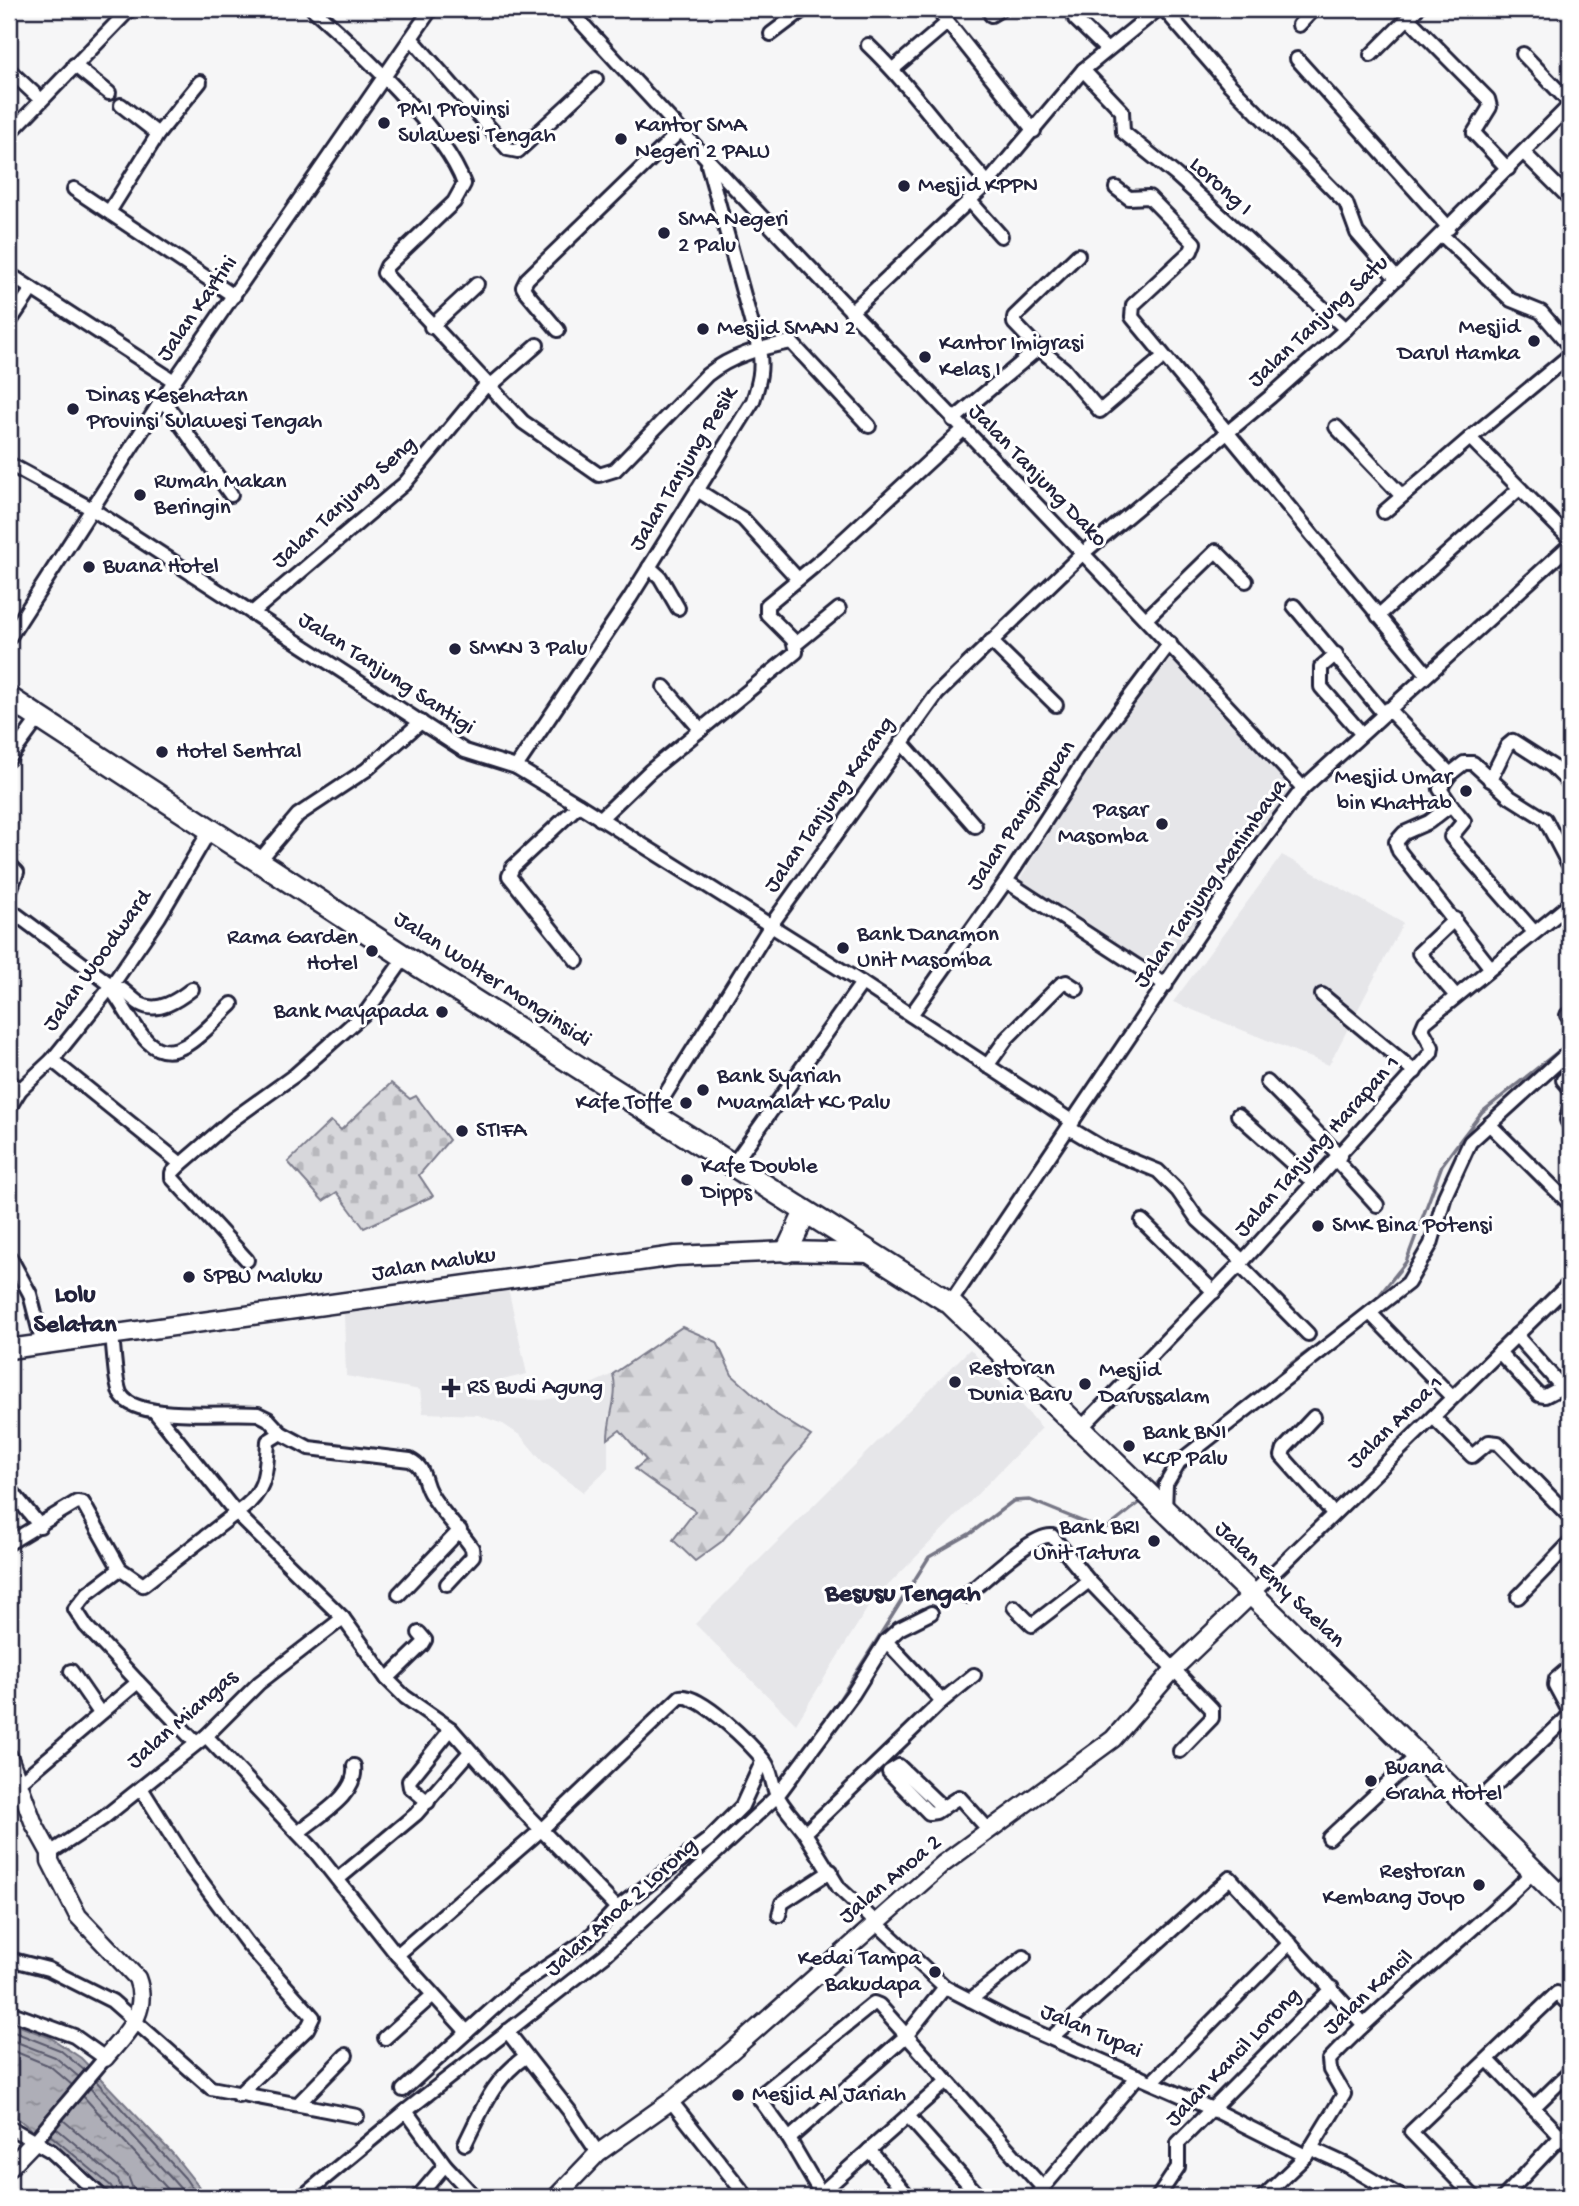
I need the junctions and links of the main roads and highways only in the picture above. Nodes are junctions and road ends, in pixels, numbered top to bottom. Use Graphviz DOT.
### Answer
graph roads {
  1 [pos="9,698"];
  2 [pos="805,1213"];
  3 [pos="787,1251"];
  4 [pos="870,1253"];
  5 [pos="950,1303"];
  6 [pos="9,1349"];
  7 [pos="1566,1894"];
  1 -- 2 [label="highway, Jalan Wolter Monginsidi"];
  2 -- 3 [label="highway"];
  2 -- 4 [label="highway, Jalan Wolter Monginsidi"];
  3 -- 4 [label="main road, Jalan Maluku"];
  3 -- 6 [label="main road, Jalan Maluku"];
  4 -- 5 [label="highway, Jalan Wolter Monginsidi"];
  5 -- 7 [label="highway, Jalan Emy Saelan"];
}
